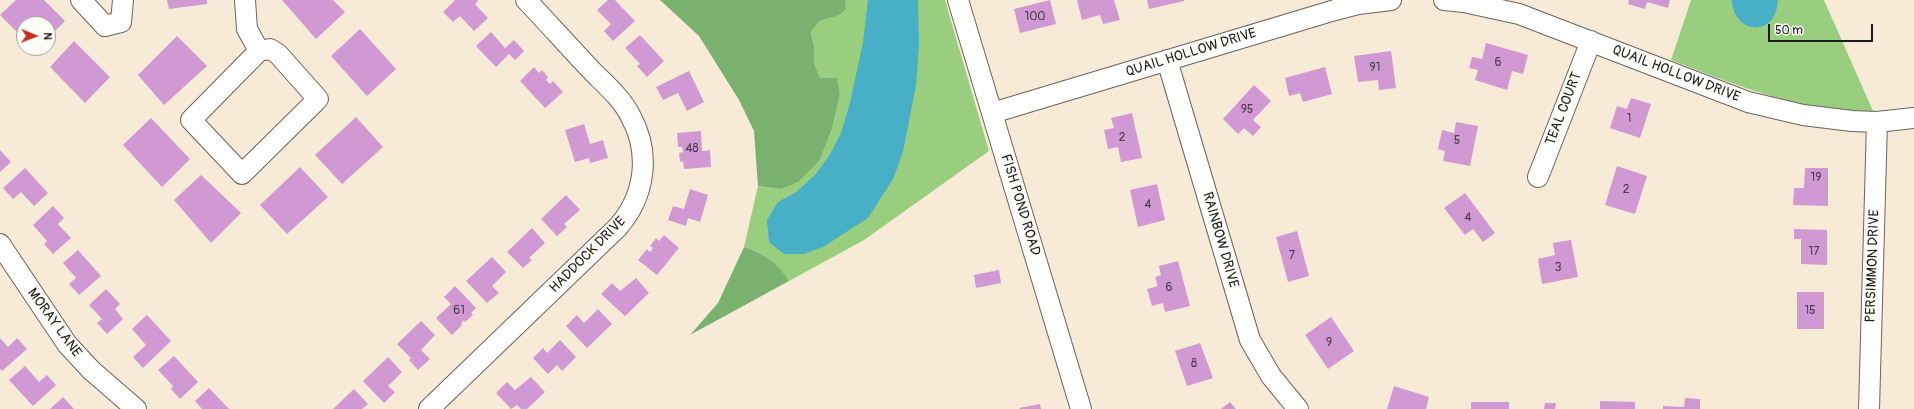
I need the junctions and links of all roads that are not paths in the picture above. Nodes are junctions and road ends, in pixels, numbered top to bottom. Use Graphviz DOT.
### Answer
graph roads {
  1 [pos="81,0"];
  2 [pos="123,0"];
  3 [pos="245,0"];
  4 [pos="526,0"];
  5 [pos="958,0"];
  6 [pos="1391,0"];
  7 [pos="1444,0"];
  8 [pos="1590,41"];
  9 [pos="259,51"];
  10 [pos="1167,60"];
  11 [pos="992,113"];
  12 [pos="1914,118"];
  13 [pos="1877,122"];
  14 [pos="1538,176"];
  15 [pos="0,244"];
  16 [pos="136,409"];
  17 [pos="429,409"];
  18 [pos="1081,409"];
  19 [pos="1298,409"];
  20 [pos="1869,409"];
  1 -- 2 [label="street"];
  3 -- 9 [label="street"];
  4 -- 17 [label="street, HADDOCK DRIVE"];
  5 -- 11 [label="street, FISH POND ROAD"];
  6 -- 10 [label="street, QUAIL HOLLOW DRIVE"];
  7 -- 8 [label="street, QUAIL HOLLOW DRIVE"];
  8 -- 13 [label="street, QUAIL HOLLOW DRIVE"];
  8 -- 14 [label="street, TEAL COURT"];
  9 -- 9 [label="street"];
  10 -- 11 [label="street, QUAIL HOLLOW DRIVE"];
  10 -- 19 [label="street, RAINBOW DRIVE"];
  11 -- 18 [label="street, FISH POND ROAD"];
  12 -- 13 [label="street, QUAIL HOLLOW DRIVE"];
  13 -- 20 [label="street, PERSIMMON DRIVE"];
  15 -- 16 [label="street, MORAY LANE"];
}
